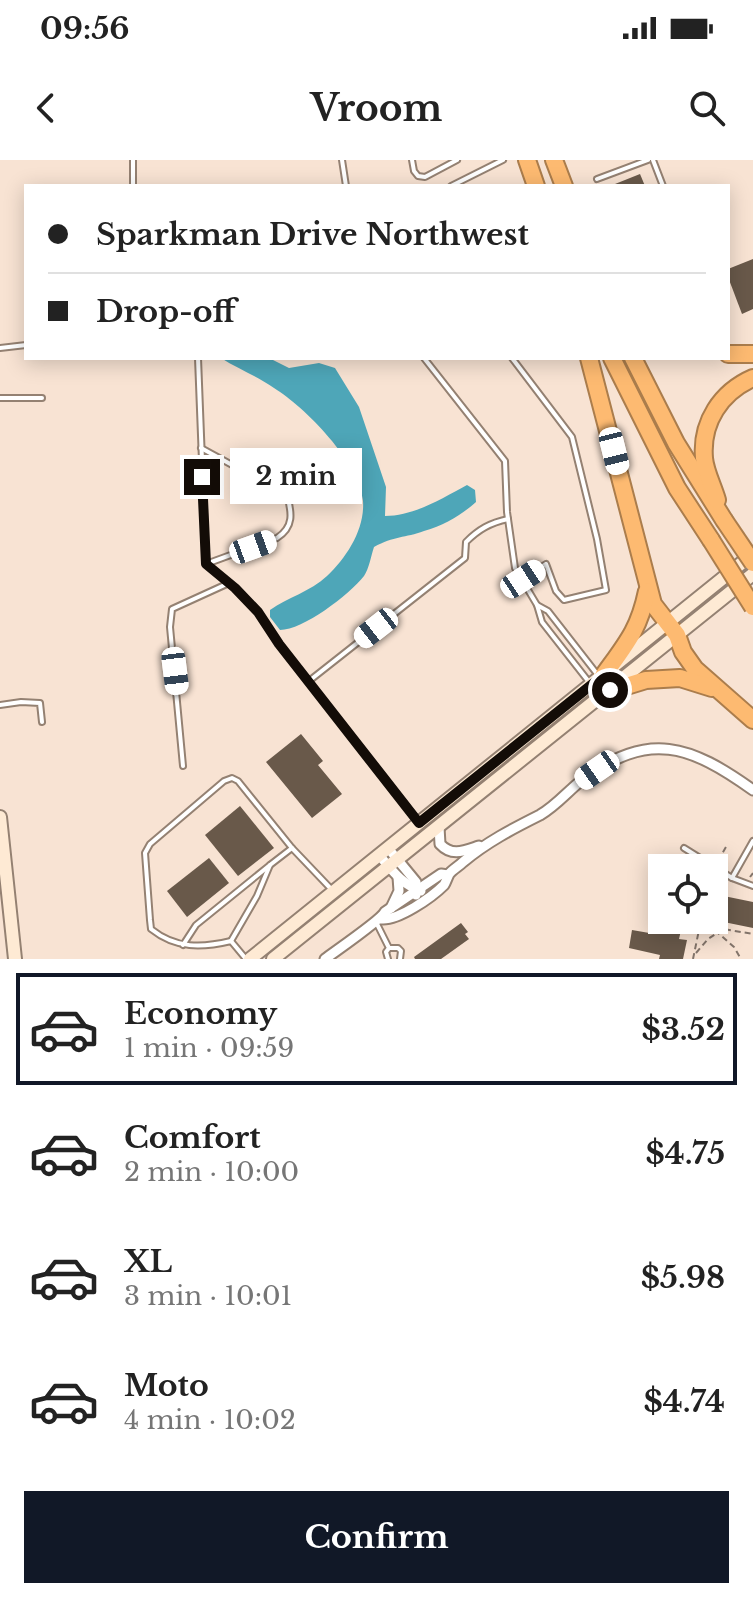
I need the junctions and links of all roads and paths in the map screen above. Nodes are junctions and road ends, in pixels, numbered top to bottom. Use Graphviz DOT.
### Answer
graph roads {
  1 [pos="133,160"];
  2 [pos="342,160"];
  3 [pos="412,160"];
  4 [pos="457,160"];
  5 [pos="503,160"];
  6 [pos="527,160"];
  7 [pos="554,160"];
  8 [pos="650,160"];
  9 [pos="491,163"];
  10 [pos="597,179"];
  11 [pos="133,184"];
  12 [pos="346,184"];
  13 [pos="454,184"];
  14 [pos="535,184"];
  15 [pos="563,184"];
  16 [pos="662,184"];
  17 [pos="24,345"];
  18 [pos="0,348"];
  19 [pos="730,354"];
  20 [pos="753,354"];
  21 [pos="198,360"];
  22 [pos="426,360"];
  23 [pos="514,360"];
  24 [pos="590,360"];
  25 [pos="613,360"];
  26 [pos="634,360"];
  27 [pos="753,378"];
  28 [pos="0,398"];
  29 [pos="42,398"];
  30 [pos="201,448"];
  31 [pos="508,519"];
  32 [pos="724,520"];
  33 [pos="753,554"];
  34 [pos="753,563"];
  35 [pos="206,564"];
  36 [pos="753,574"];
  37 [pos="523,579"];
  38 [pos="229,583"];
  39 [pos="649,585"];
  40 [pos="537,605"];
  41 [pos="753,607"];
  42 [pos="672,629"];
  43 [pos="309,681"];
  44 [pos="602,686"];
  45 [pos="721,691"];
  46 [pos="0,705"];
  47 [pos="753,720"];
  48 [pos="42,722"];
  49 [pos="183,766"];
  50 [pos="753,790"];
  51 [pos="0,817"];
  52 [pos="419,823"];
  53 [pos="439,827"];
  54 [pos="753,841"];
  55 [pos="482,845"];
  56 [pos="726,847"];
  57 [pos="292,848"];
  58 [pos="684,848"];
  59 [pos="384,851"];
  60 [pos="722,854"];
  61 [pos="270,865"];
  62 [pos="395,868"];
  63 [pos="753,873"];
  64 [pos="448,875"];
  65 [pos="750,877"];
  66 [pos="732,878"];
  67 [pos="753,886"];
  68 [pos="418,890"];
  69 [pos="333,891"];
  70 [pos="434,893"];
  71 [pos="390,909"];
  72 [pos="411,909"];
  73 [pos="378,921"];
  74 [pos="728,930"];
  75 [pos="698,934"];
  76 [pos="716,934"];
  77 [pos="719,934"];
  78 [pos="753,934"];
  79 [pos="231,941"];
  80 [pos="183,945"];
  81 [pos="389,948"];
  82 [pos="694,958"];
  83 [pos="15,959"];
  84 [pos="248,959"];
  85 [pos="273,959"];
  86 [pos="325,959"];
  87 [pos="388,959"];
  88 [pos="400,959"];
  89 [pos="741,959"];
  1 -- 11 [label="lane"];
  2 -- 12 [label="lane"];
  3 -- 4 [label="lane"];
  5 -- 9 [label="lane"];
  6 -- 14 [label="highway"];
  7 -- 15 [label="highway"];
  8 -- 10 [label="lane"];
  8 -- 16 [label="lane"];
  9 -- 13 [label="lane"];
  17 -- 18 [label="lane"];
  19 -- 20 [label="highway"];
  21 -- 30 [label="lane"];
  22 -- 31 [label="lane"];
  23 -- 37 [label="lane"];
  24 -- 39 [label="highway"];
  25 -- 41 [label="highway, bridge"];
  26 -- 32 [label="highway"];
  27 -- 32 [label="highway"];
  28 -- 29 [label="lane"];
  30 -- 35 [label="lane"];
  30 -- 35 [label="lane"];
  31 -- 37 [label="lane"];
  31 -- 43 [label="lane"];
  32 -- 34 [label="highway, bridge"];
  33 -- 42 [label="main road"];
  35 -- 38 [label="lane"];
  36 -- 42 [label="main road"];
  37 -- 40 [label="lane"];
  38 -- 43 [label="lane"];
  38 -- 49 [label="lane"];
  39 -- 42 [label="highway"];
  39 -- 44 [label="highway"];
  40 -- 44 [label="lane"];
  40 -- 44 [label="lane"];
  42 -- 44 [label="main road"];
  42 -- 45 [label="highway"];
  43 -- 52 [label="lane"];
  44 -- 45 [label="highway"];
  44 -- 52 [label="main road"];
  44 -- 53 [label="main road"];
  45 -- 47 [label="highway"];
  46 -- 48 [label="lane"];
  50 -- 55 [label="street"];
  51 -- 83 [label="main road"];
  52 -- 59 [label="main road"];
  53 -- 55 [label="street"];
  53 -- 62 [label="main road"];
  54 -- 66 [label="lane"];
  55 -- 64 [label="street"];
  56 -- 60 [label="path"];
  57 -- 61 [label="lane"];
  57 -- 69 [label="lane"];
  57 -- 80 [label="lane"];
  58 -- 66 [label="lane"];
  59 -- 62 [label="street"];
  59 -- 69 [label="main road"];
  61 -- 79 [label="lane"];
  61 -- 80 [label="lane"];
  62 -- 68 [label="street"];
  62 -- 68 [label="street"];
  62 -- 71 [label="street"];
  62 -- 85 [label="main road"];
  63 -- 65 [label="path"];
  64 -- 68 [label="street"];
  64 -- 70 [label="street"];
  66 -- 67 [label="lane"];
  68 -- 70 [label="street"];
  68 -- 71 [label="street"];
  68 -- 72 [label="street"];
  69 -- 84 [label="main road"];
  70 -- 72 [label="street"];
  71 -- 73 [label="street"];
  72 -- 73 [label="street"];
  73 -- 81 [label="lane"];
  73 -- 86 [label="street"];
  74 -- 78 [label="path"];
  75 -- 82 [label="path"];
  76 -- 82 [label="path"];
  77 -- 89 [label="path"];
  79 -- 80 [label="lane"];
  79 -- 84 [label="lane"];
  81 -- 87 [label="lane"];
  81 -- 88 [label="lane"];
}
